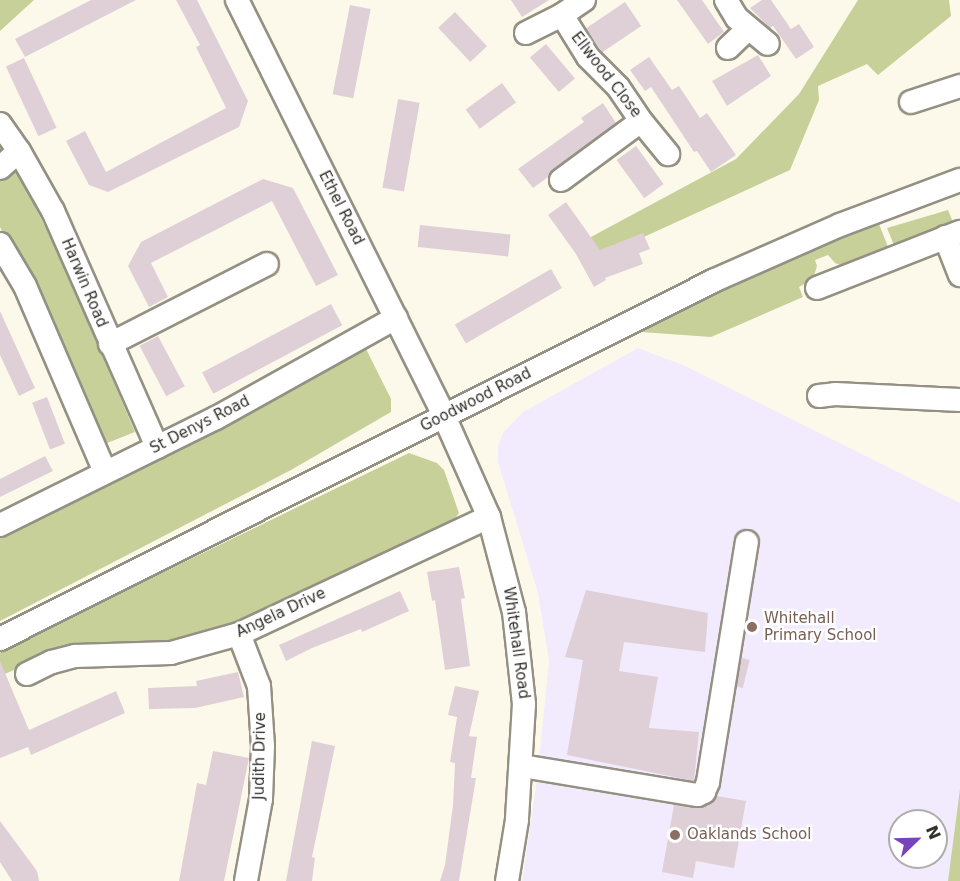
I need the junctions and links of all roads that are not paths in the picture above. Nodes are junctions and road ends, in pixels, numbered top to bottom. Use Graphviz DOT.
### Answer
graph roads {
  1 [pos="237,0"];
  2 [pos="584,0"];
  3 [pos="726,0"];
  4 [pos="562,15"];
  5 [pos="748,29"];
  6 [pos="526,33"];
  7 [pos="768,44"];
  8 [pos="728,48"];
  9 [pos="960,86"];
  10 [pos="912,102"];
  11 [pos="640,121"];
  12 [pos="0,124"];
  13 [pos="19,151"];
  14 [pos="668,154"];
  15 [pos="0,168"];
  16 [pos="561,180"];
  17 [pos="960,180"];
  18 [pos="953,235"];
  19 [pos="0,244"];
  20 [pos="267,264"];
  21 [pos="960,275"];
  22 [pos="817,288"];
  23 [pos="396,318"];
  24 [pos="110,344"];
  25 [pos="819,396"];
  26 [pos="960,400"];
  27 [pos="444,416"];
  28 [pos="158,447"];
  29 [pos="105,472"];
  30 [pos="489,517"];
  31 [pos="0,525"];
  32 [pos="747,542"];
  33 [pos="239,634"];
  34 [pos="0,639"];
  35 [pos="27,674"];
  36 [pos="522,766"];
  37 [pos="246,881"];
  38 [pos="507,881"];
  1 -- 23 [label="street, Ethel Road"];
  2 -- 4 [label="street, Ellwood Close"];
  3 -- 5 [label="street"];
  4 -- 6 [label="street"];
  4 -- 11 [label="street, Ellwood Close"];
  5 -- 7 [label="street"];
  5 -- 8 [label="street"];
  9 -- 10 [label="street"];
  11 -- 14 [label="street, Ellwood Close"];
  11 -- 16 [label="street"];
  12 -- 13 [label="street, Harwin Road"];
  13 -- 15 [label="street"];
  13 -- 24 [label="street, Harwin Road"];
  17 -- 27 [label="street, Goodwood Road"];
  18 -- 21 [label="street"];
  18 -- 22 [label="street"];
  19 -- 29 [label="street"];
  20 -- 24 [label="street"];
  23 -- 27 [label="street, Ethel Road"];
  23 -- 28 [label="street, St Denys Road"];
  24 -- 28 [label="street, Harwin Road"];
  25 -- 26 [label="street"];
  27 -- 30 [label="street, Whitehall Road"];
  27 -- 34 [label="street, Goodwood Road"];
  28 -- 29 [label="street, St Denys Road"];
  29 -- 31 [label="street, St Denys Road"];
  30 -- 33 [label="street, Angela Drive"];
  30 -- 36 [label="street, Whitehall Road"];
  32 -- 36 [label="street"];
  33 -- 35 [label="street, Angela Drive"];
  33 -- 37 [label="street, Judith Drive"];
  36 -- 38 [label="street, Whitehall Road"];
}
